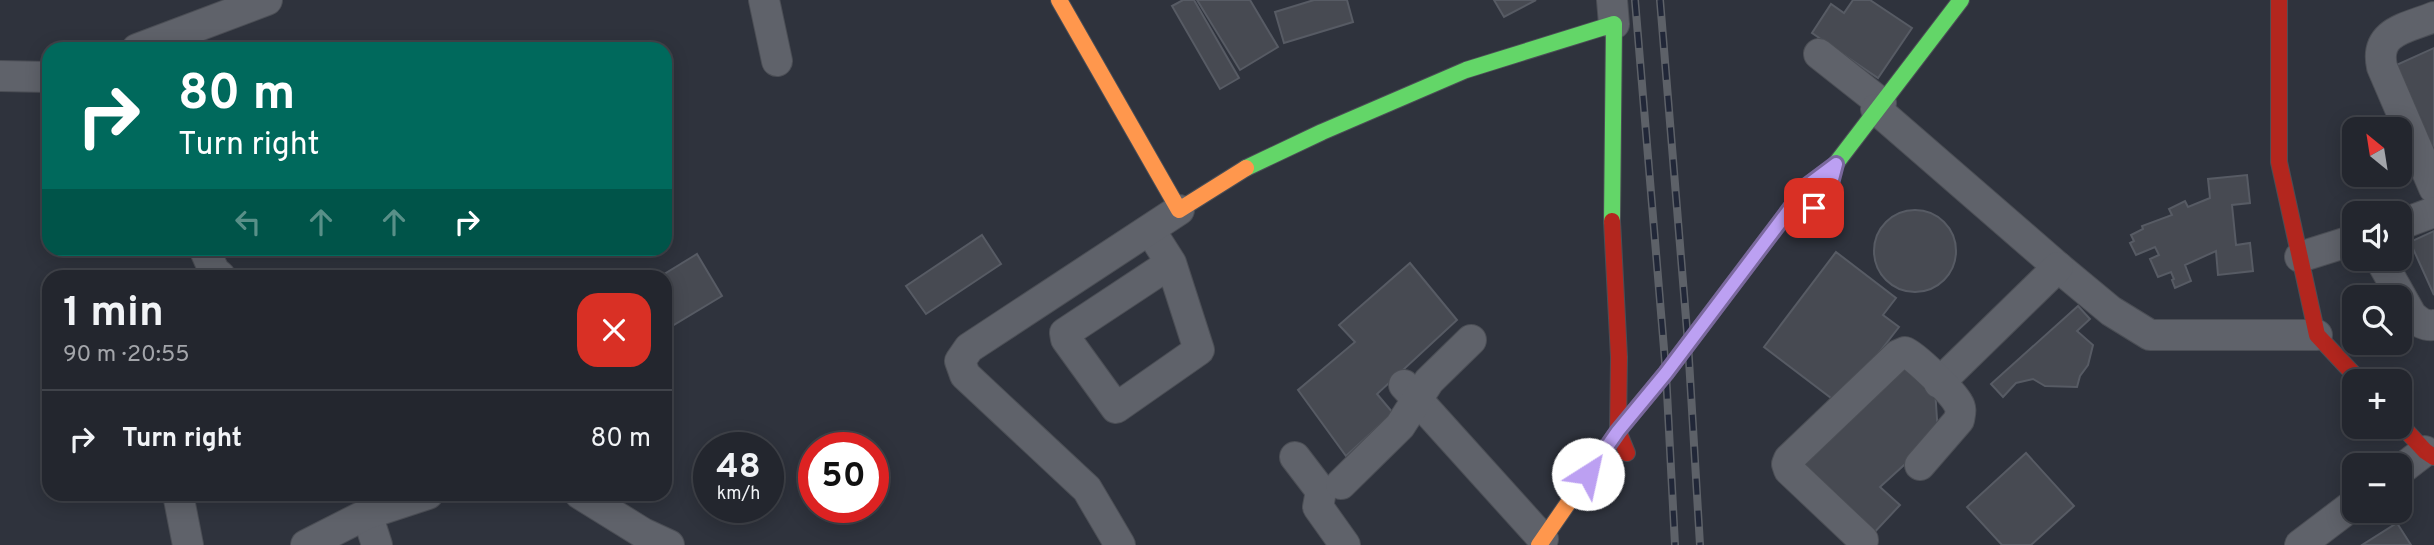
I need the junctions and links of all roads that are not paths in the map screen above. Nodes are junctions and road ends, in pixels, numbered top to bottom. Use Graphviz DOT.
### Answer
graph roads {
  1 [pos="268,0"];
  2 [pos="764,0"];
  3 [pos="1059,0"];
  4 [pos="1961,0"];
  5 [pos="2278,0"];
  6 [pos="1613,12"];
  7 [pos="2434,17"];
  8 [pos="156,42"];
  9 [pos="1819,54"];
  10 [pos="778,61"];
  11 [pos="0,76"];
  12 [pos="42,77"];
  13 [pos="1878,106"];
  14 [pos="1836,164"];
  15 [pos="1830,187"];
  16 [pos="2434,188"];
  17 [pos="1179,210"];
  18 [pos="2434,212"];
  19 [pos="2412,220"];
  20 [pos="1150,230"];
  21 [pos="2342,244"];
  22 [pos="2300,257"];
  23 [pos="1171,263"];
  24 [pos="2058,267"];
  25 [pos="2387,271"];
  26 [pos="2434,325"];
  27 [pos="2317,335"];
  28 [pos="1471,340"];
  29 [pos="2349,369"];
  30 [pos="1939,383"];
  31 [pos="1411,393"];
  32 [pos="1618,431"];
  33 [pos="2412,436"];
  34 [pos="1627,454"];
  35 [pos="2430,454"];
  36 [pos="1295,457"];
  37 [pos="2412,464"];
  38 [pos="1920,465"];
  39 [pos="1340,484"];
  40 [pos="159,501"];
  41 [pos="179,501"];
  42 [pos="390,501"];
  43 [pos="591,501"];
  44 [pos="367,513"];
  45 [pos="2342,513"];
  46 [pos="1863,540"];
  47 [pos="1541,542"];
  48 [pos="168,545"];
  49 [pos="188,545"];
  50 [pos="306,545"];
  51 [pos="377,545"];
  52 [pos="669,545"];
  53 [pos="1120,545"];
  54 [pos="1345,545"];
  55 [pos="2300,545"];
  1 -- 8 [label="street"];
  2 -- 10 [label="street"];
  3 -- 17 [label="street"];
  4 -- 13 [label="street"];
  5 -- 22 [label="street"];
  6 -- 17 [label="street"];
  6 -- 32 [label="street"];
  7 -- 16 [label="street"];
  9 -- 13 [label="street"];
  11 -- 12 [label="street"];
  13 -- 14 [label="street"];
  13 -- 24 [label="street"];
  14 -- 15 [label="street"];
  14 -- 32 [label="street"];
  17 -- 20 [label="street"];
  18 -- 19 [label="street"];
  20 -- 23 [label="street"];
  20 -- 53 [label="street"];
  21 -- 22 [label="street"];
  22 -- 27 [label="street"];
  23 -- 23 [label="street"];
  24 -- 27 [label="street"];
  24 -- 30 [label="street"];
  25 -- 26 [label="street"];
  27 -- 29 [label="street"];
  28 -- 31 [label="street"];
  30 -- 38 [label="street"];
  30 -- 46 [label="street"];
  31 -- 39 [label="street"];
  31 -- 47 [label="street"];
  32 -- 34 [label="street"];
  32 -- 47 [label="street"];
  33 -- 35 [label="street"];
  35 -- 37 [label="street"];
  36 -- 54 [label="street"];
  40 -- 48 [label="street"];
  41 -- 49 [label="street"];
  42 -- 44 [label="street"];
  43 -- 52 [label="street"];
  44 -- 50 [label="street"];
  44 -- 51 [label="street"];
  45 -- 55 [label="street"];
}
